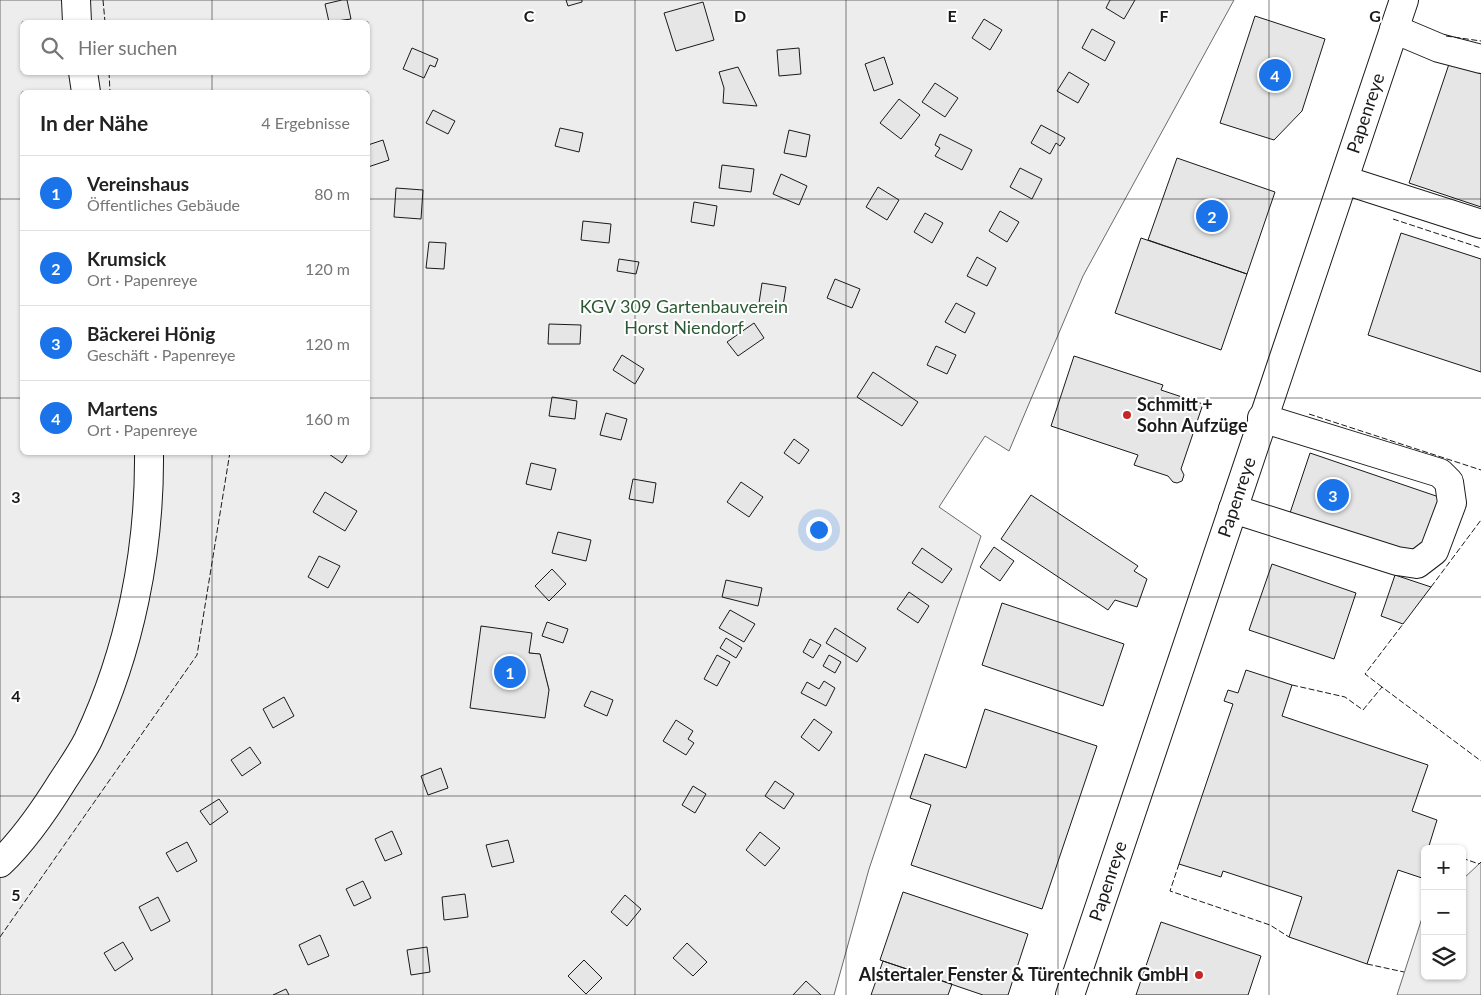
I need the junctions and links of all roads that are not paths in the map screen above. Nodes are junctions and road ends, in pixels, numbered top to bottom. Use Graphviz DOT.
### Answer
graph roads {
  1 [pos="76,0"];
  2 [pos="1404,0"];
  3 [pos="77,20"];
  4 [pos="1394,30"];
  5 [pos="1481,59"];
  6 [pos="83,75"];
  7 [pos="86,90"];
  8 [pos="1344,180"];
  9 [pos="1481,224"];
  10 [pos="1262,418"];
  11 [pos="149,455"];
  12 [pos="1233,509"];
  13 [pos="0,863"];
  14 [pos="1070,995"];
  1 -- 3 [label="main road"];
  2 -- 4 [label="main road, Papenreye"];
  4 -- 5 [label="main road"];
  4 -- 8 [label="main road, Papenreye"];
  6 -- 7 [label="main road"];
  8 -- 9 [label="main road"];
  8 -- 10 [label="main road, Papenreye"];
  10 -- 12 [label="main road, Papenreye"];
  10 -- 12 [label="main road"];
  11 -- 13 [label="main road"];
  12 -- 14 [label="main road, Papenreye"];
}
